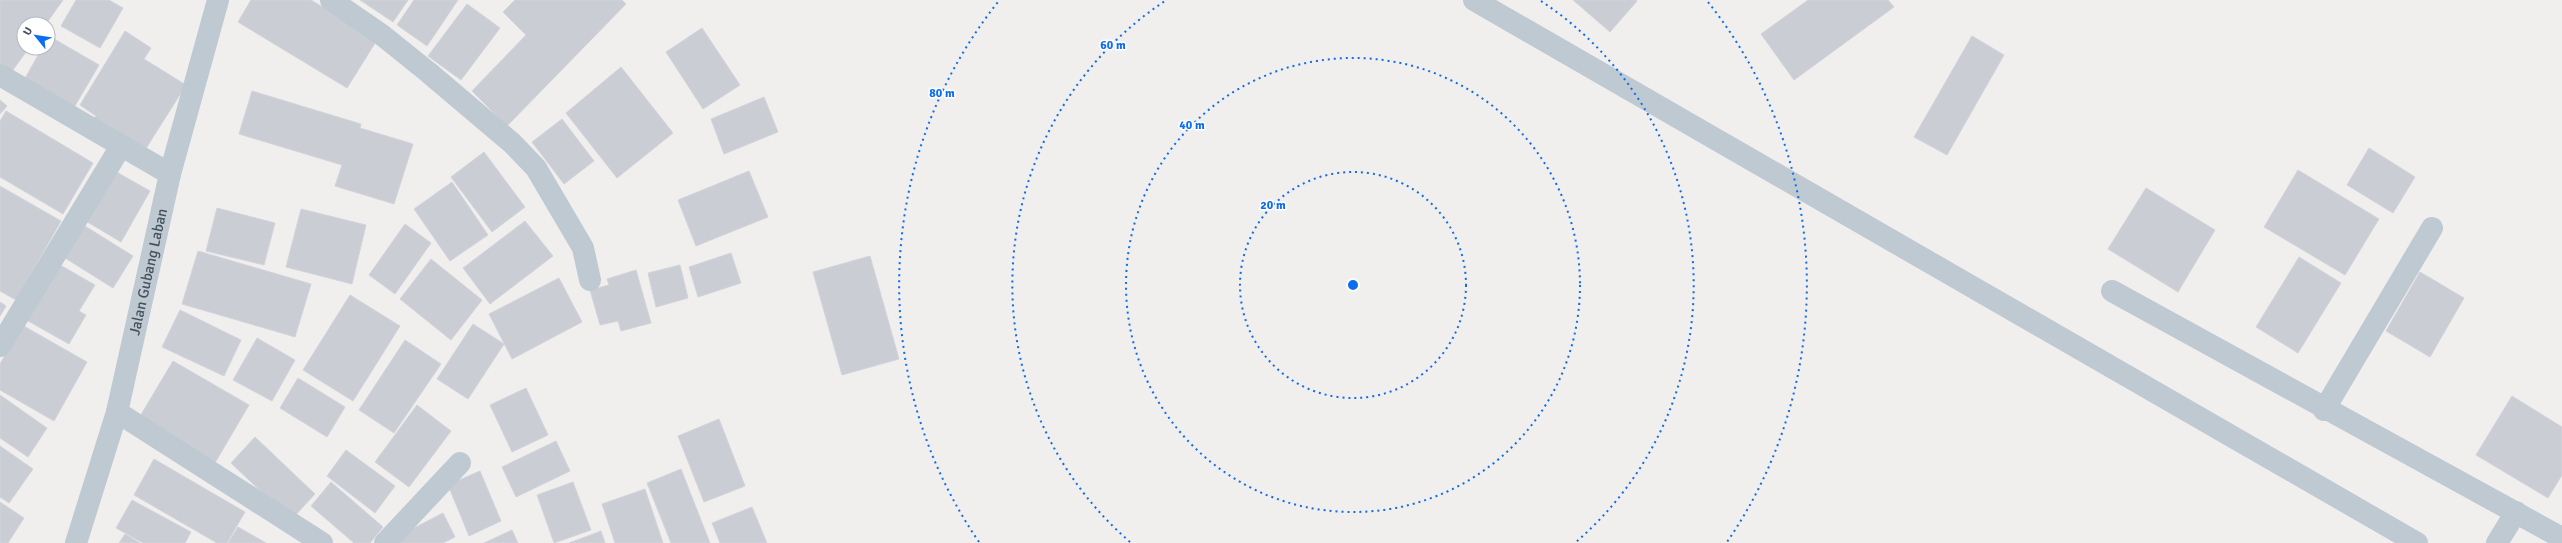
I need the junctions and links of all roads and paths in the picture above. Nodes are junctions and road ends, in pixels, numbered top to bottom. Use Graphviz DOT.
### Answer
graph roads {
  1 [pos="218,0"];
  2 [pos="331,0"];
  3 [pos="1488,3"];
  4 [pos="0,75"];
  5 [pos="121,146"];
  6 [pos="170,174"];
  7 [pos="2432,228"];
  8 [pos="590,280"];
  9 [pos="2112,291"];
  10 [pos="0,346"];
  11 [pos="2324,410"];
  12 [pos="117,412"];
  13 [pos="460,463"];
  14 [pos="2513,517"];
  15 [pos="2562,538"];
  16 [pos="76,543"];
  17 [pos="322,543"];
  18 [pos="385,543"];
  19 [pos="2417,543"];
  20 [pos="2497,543"];
  1 -- 6 [label="street, Jalan Gubang Laban"];
  2 -- 8 [label="street"];
  3 -- 19 [label="street"];
  4 -- 5 [label="street"];
  5 -- 6 [label="street"];
  5 -- 10 [label="street"];
  6 -- 12 [label="street, Jalan Gubang Laban"];
  7 -- 11 [label="street"];
  9 -- 11 [label="street"];
  11 -- 14 [label="street"];
  12 -- 16 [label="street, Jalan Gubang Laban"];
  12 -- 17 [label="street"];
  13 -- 18 [label="street"];
  14 -- 15 [label="street"];
  14 -- 20 [label="street"];
}
